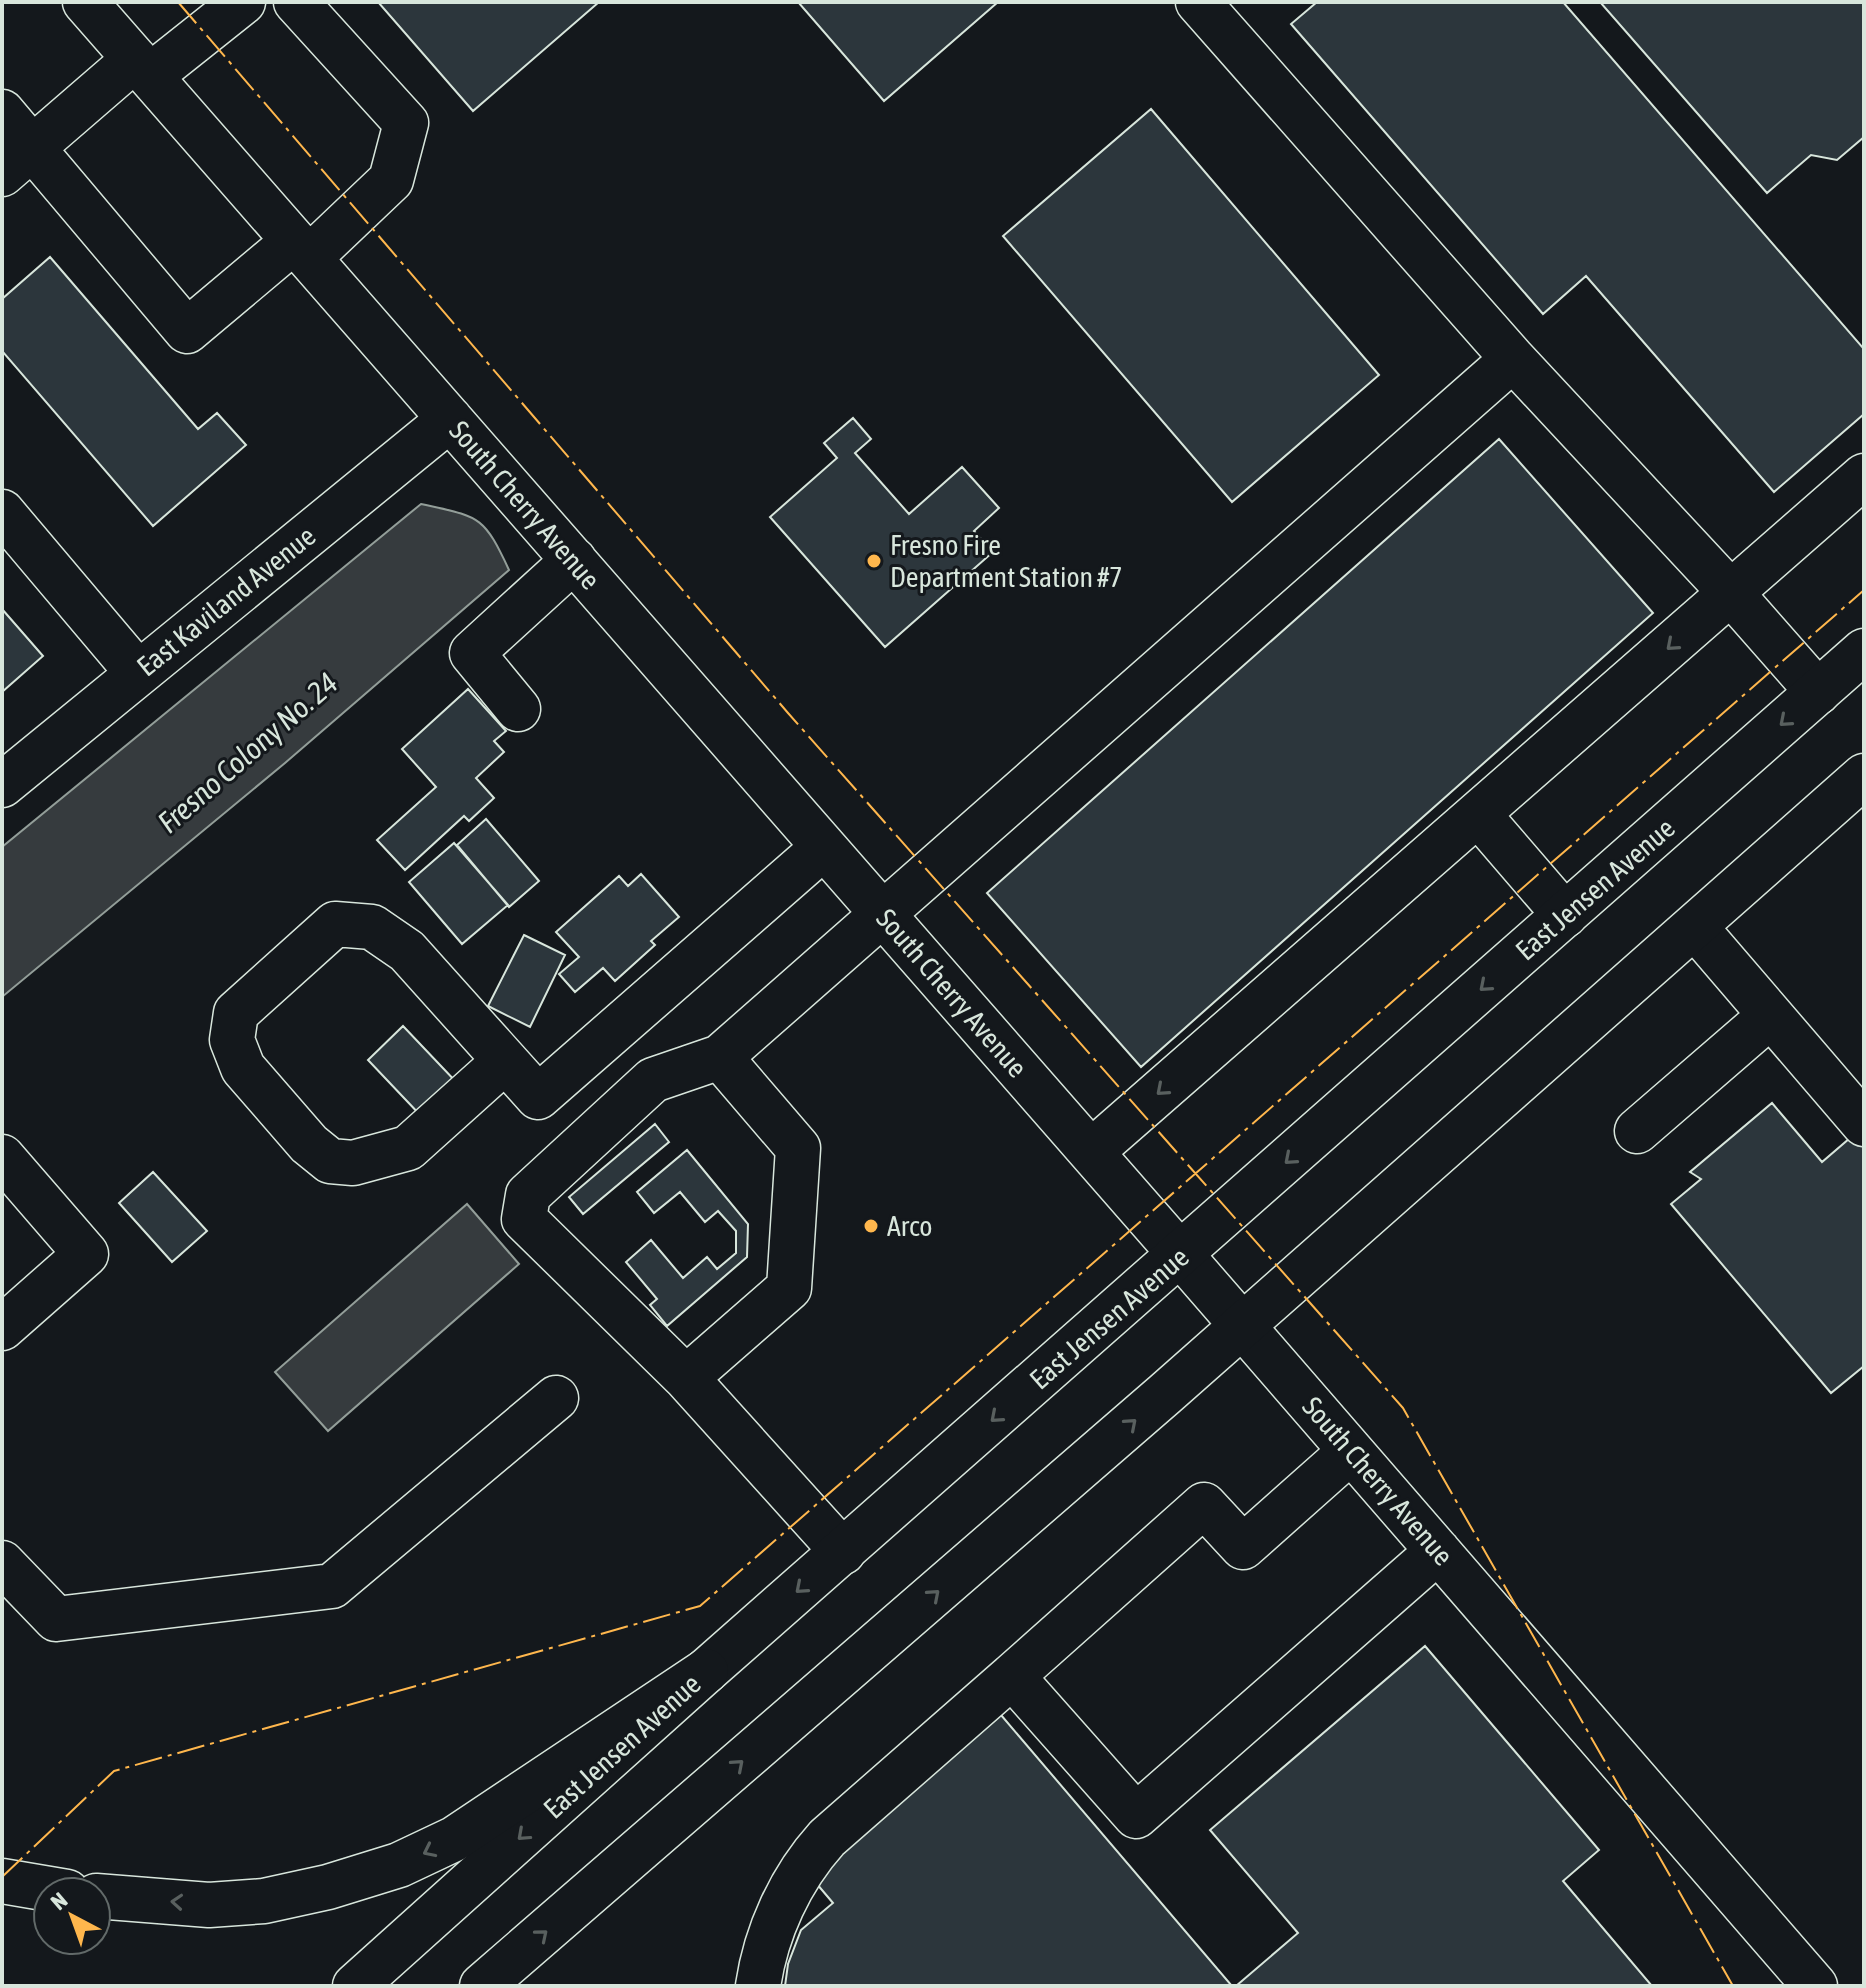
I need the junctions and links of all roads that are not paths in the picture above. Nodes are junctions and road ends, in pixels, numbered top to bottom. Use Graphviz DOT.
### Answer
graph roads {
  1 [pos="85,2"];
  2 [pos="243,2"];
  3 [pos="296,2"];
  4 [pos="1198,2"];
  5 [pos="143,68"];
  6 [pos="2,112"];
  7 [pos="17,161"];
  8 [pos="302,249"];
  9 [pos="1513,359"];
  10 [pos="450,419"];
  11 [pos="1864,476"];
  12 [pos="2,512"];
  13 [pos="574,560"];
  14 [pos="1731,593"];
  15 [pos="1864,651"];
  16 [pos="138,673"];
  17 [pos="1818,692"];
  18 [pos="518,709"];
  19 [pos="1864,776"];
  20 [pos="2,785"];
  21 [pos="1478,814"];
  22 [pos="824,847"];
  23 [pos="884,915"];
  24 [pos="1565,915"];
  25 [pos="1695,927"];
  26 [pos="1770,1016"];
  27 [pos="720,1057"];
  28 [pos="505,1061"];
  29 [pos="1864,1124"];
  30 [pos="1637,1131"];
  31 [pos="1091,1152"];
  32 [pos="2,1157"];
  33 [pos="1181,1255"];
  34 [pos="1241,1324"];
  35 [pos="2,1328"];
  36 [pos="686,1378"];
  37 [pos="556,1398"];
  38 [pos="1351,1451"];
  39 [pos="1438,1551"];
  40 [pos="843,1552"];
  41 [pos="2,1563"];
  42 [pos="706,1671"];
  43 [pos="1012,1676"];
  44 [pos="2,1881"];
  45 [pos="32,1886"];
  46 [pos="112,1897"];
  47 [pos="355,1986"];
  48 [pos="482,1986"];
  49 [pos="758,1986"];
  50 [pos="1815,1986"];
  1 -- 5 [label="main road, South Cherry Avenue"];
  2 -- 5 [label="main road"];
  3 -- 8 [label="main road"];
  4 -- 9 [label="main road"];
  5 -- 7 [label="main road"];
  5 -- 8 [label="main road, South Cherry Avenue"];
  6 -- 7 [label="main road"];
  7 -- 8 [label="main road"];
  8 -- 10 [label="main road, South Cherry Avenue"];
  9 -- 14 [label="main road"];
  9 -- 23 [label="main road"];
  10 -- 13 [label="main road, South Cherry Avenue"];
  10 -- 16 [label="main road, East Kaviland Avenue"];
  11 -- 14 [label="main road"];
  12 -- 16 [label="main road"];
  13 -- 18 [label="main road"];
  13 -- 22 [label="main road, South Cherry Avenue"];
  14 -- 17 [label="main road"];
  14 -- 21 [label="main road, one-way"];
  15 -- 17 [label="main road, East Jensen Avenue"];
  16 -- 20 [label="main road, East Kaviland Avenue"];
  17 -- 24 [label="main road, East Jensen Avenue, one-way"];
  19 -- 25 [label="main road"];
  21 -- 24 [label="main road"];
  21 -- 31 [label="main road, one-way"];
  22 -- 23 [label="main road, South Cherry Avenue"];
  22 -- 28 [label="main road"];
  23 -- 27 [label="main road"];
  23 -- 31 [label="main road, South Cherry Avenue"];
  24 -- 33 [label="main road, East Jensen Avenue, one-way"];
  25 -- 26 [label="main road"];
  25 -- 34 [label="main road"];
  26 -- 29 [label="main road"];
  26 -- 30 [label="main road"];
  27 -- 36 [label="main road"];
  27 -- 36 [label="main road"];
  28 -- 28 [label="main road"];
  31 -- 33 [label="main road, South Cherry Avenue"];
  32 -- 35 [label="main road"];
  33 -- 34 [label="main road, South Cherry Avenue"];
  33 -- 40 [label="main road, East Jensen Avenue, one-way"];
  34 -- 38 [label="main road, South Cherry Avenue"];
  48 -- 34 [label="main road, one-way"];
  36 -- 40 [label="main road"];
  37 -- 41 [label="main road"];
  38 -- 39 [label="main road, South Cherry Avenue"];
  38 -- 43 [label="main road"];
  39 -- 43 [label="main road"];
  39 -- 50 [label="main road, South Cherry Avenue"];
  40 -- 42 [label="main road, East Jensen Avenue, one-way"];
  42 -- 46 [label="main road, one-way"];
  42 -- 47 [label="main road, East Jensen Avenue, one-way"];
  43 -- 49 [label="main road"];
  44 -- 45 [label="main road"];
}
